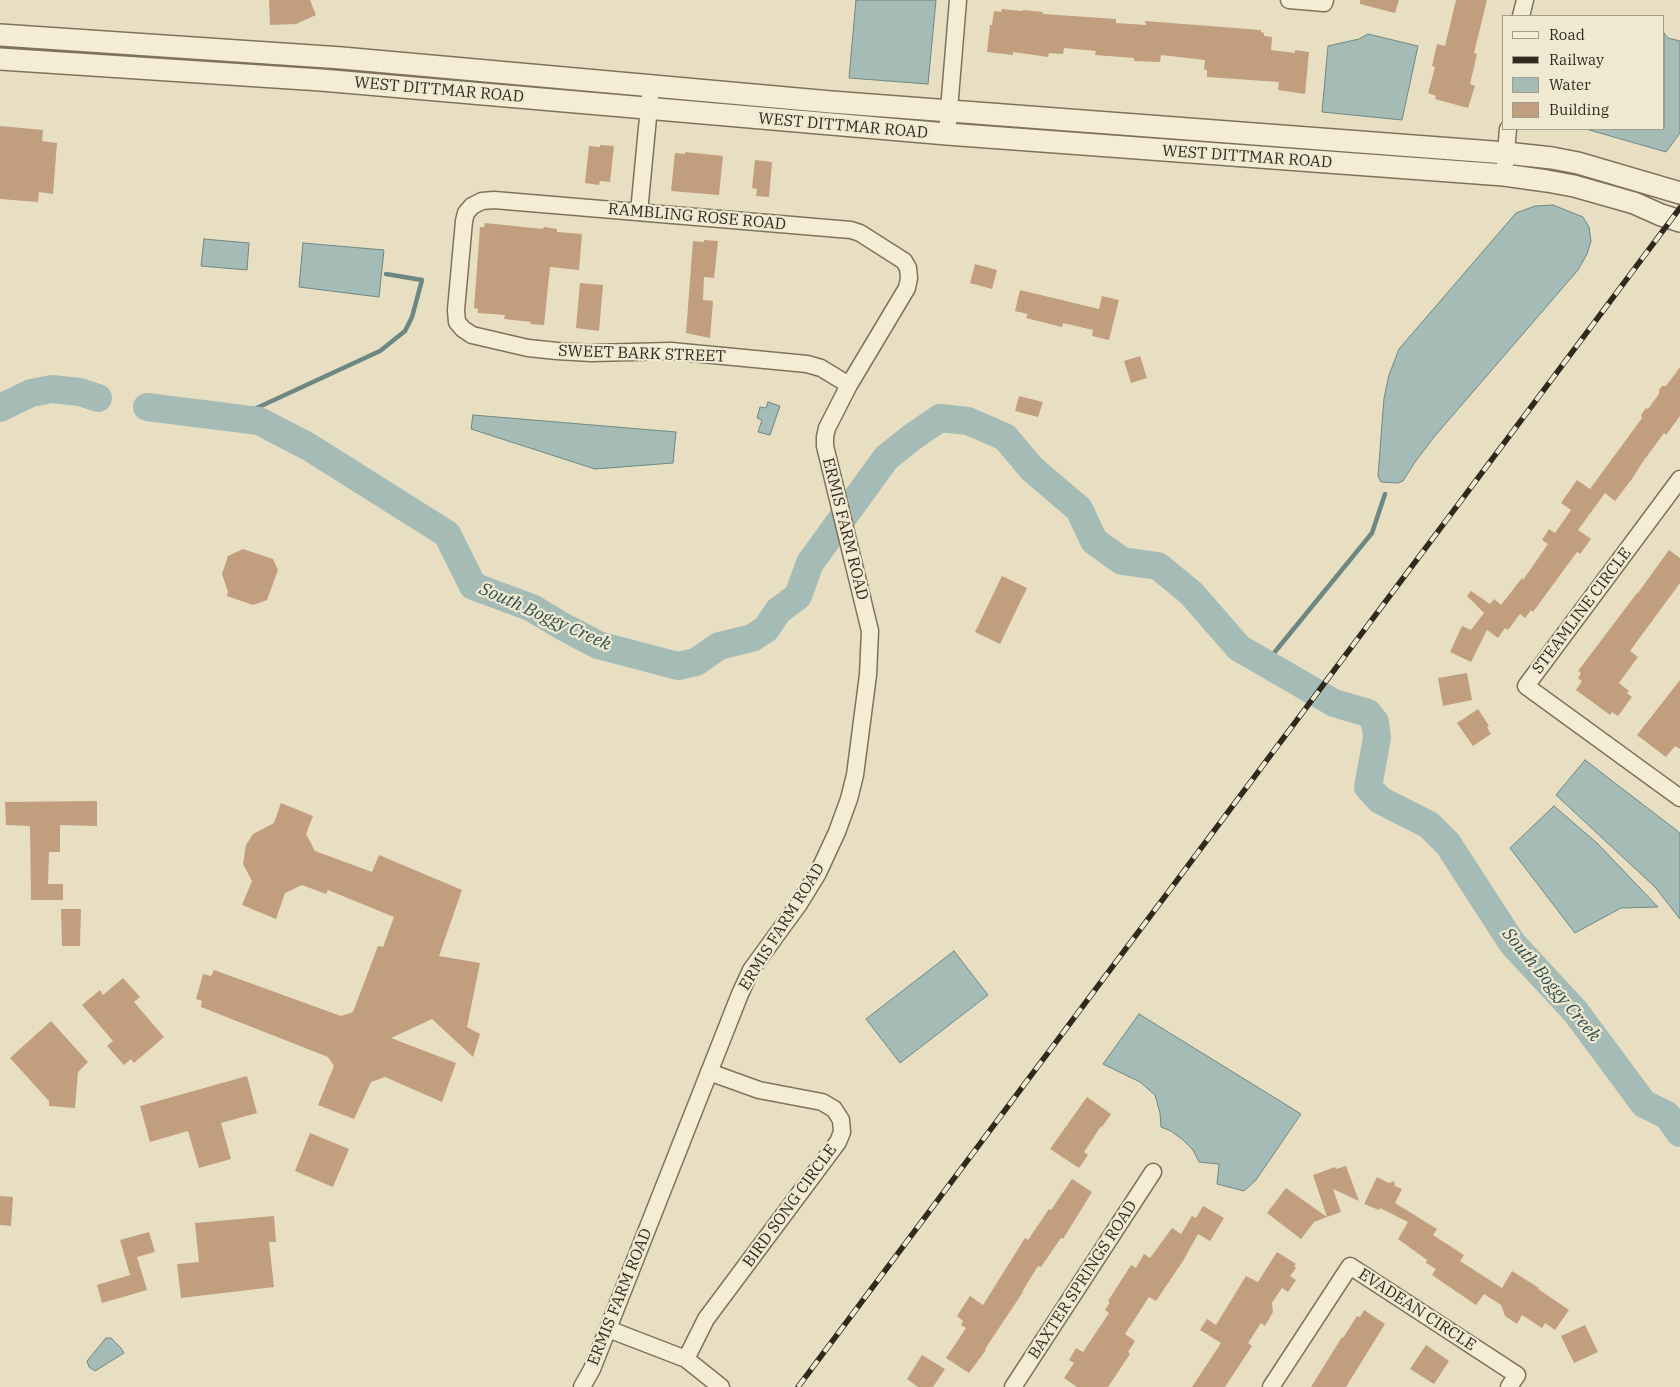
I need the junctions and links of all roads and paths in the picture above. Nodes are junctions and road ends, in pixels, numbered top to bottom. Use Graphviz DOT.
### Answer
graph roads {
  1 [pos="958,0"];
  2 [pos="1289,0"];
  3 [pos="1525,0"];
  4 [pos="1324,1"];
  5 [pos="1521,15"];
  6 [pos="0,35"];
  7 [pos="0,59"];
  8 [pos="651,86"];
  9 [pos="648,108"];
  10 [pos="949,112"];
  11 [pos="1508,130"];
  12 [pos="947,134"];
  13 [pos="1506,153"];
  14 [pos="1504,175"];
  15 [pos="1680,193"];
  16 [pos="639,212"];
  17 [pos="1680,221"];
  18 [pos="904,261"];
  19 [pos="463,329"];
  20 [pos="849,385"];
  21 [pos="1680,479"];
  22 [pos="1680,798"];
  23 [pos="709,1072"];
  24 [pos="1153,1172"];
  25 [pos="608,1329"];
  26 [pos="686,1359"];
  27 [pos="1018,1385"];
  28 [pos="582,1387"];
  29 [pos="722,1387"];
  30 [pos="1271,1387"];
  31 [pos="1509,1387"];
  1 -- 10 [label="street"];
  2 -- 4 [label="street"];
  3 -- 5 [label="street"];
  6 -- 8 [label="street, WEST DITTMAR ROAD"];
  7 -- 9 [label="street, WEST DITTMAR ROAD"];
  8 -- 9 [label="street"];
  8 -- 10 [label="street, WEST DITTMAR ROAD"];
  9 -- 12 [label="street, WEST DITTMAR ROAD"];
  9 -- 16 [label="street"];
  10 -- 12 [label="street"];
  10 -- 13 [label="street, WEST DITTMAR ROAD"];
  11 -- 13 [label="street"];
  12 -- 14 [label="street, WEST DITTMAR ROAD"];
  13 -- 14 [label="street"];
  13 -- 15 [label="street, WEST DITTMAR ROAD"];
  14 -- 17 [label="street, WEST DITTMAR ROAD"];
  16 -- 18 [label="street, RAMBLING ROSE ROAD"];
  16 -- 19 [label="street, RAMBLING ROSE ROAD"];
  18 -- 20 [label="street, ERMIS FARM ROAD"];
  19 -- 20 [label="street, SWEET BARK STREET"];
  20 -- 23 [label="street, ERMIS FARM ROAD"];
  21 -- 22 [label="street, STEAMLINE CIRCLE"];
  23 -- 25 [label="street, ERMIS FARM ROAD"];
  23 -- 26 [label="street, BIRD SONG CIRCLE"];
  24 -- 27 [label="street, BAXTER SPRINGS ROAD"];
  25 -- 26 [label="street"];
  25 -- 28 [label="street, ERMIS FARM ROAD"];
  26 -- 29 [label="street"];
  30 -- 31 [label="street, EVADEAN CIRCLE"];
}
